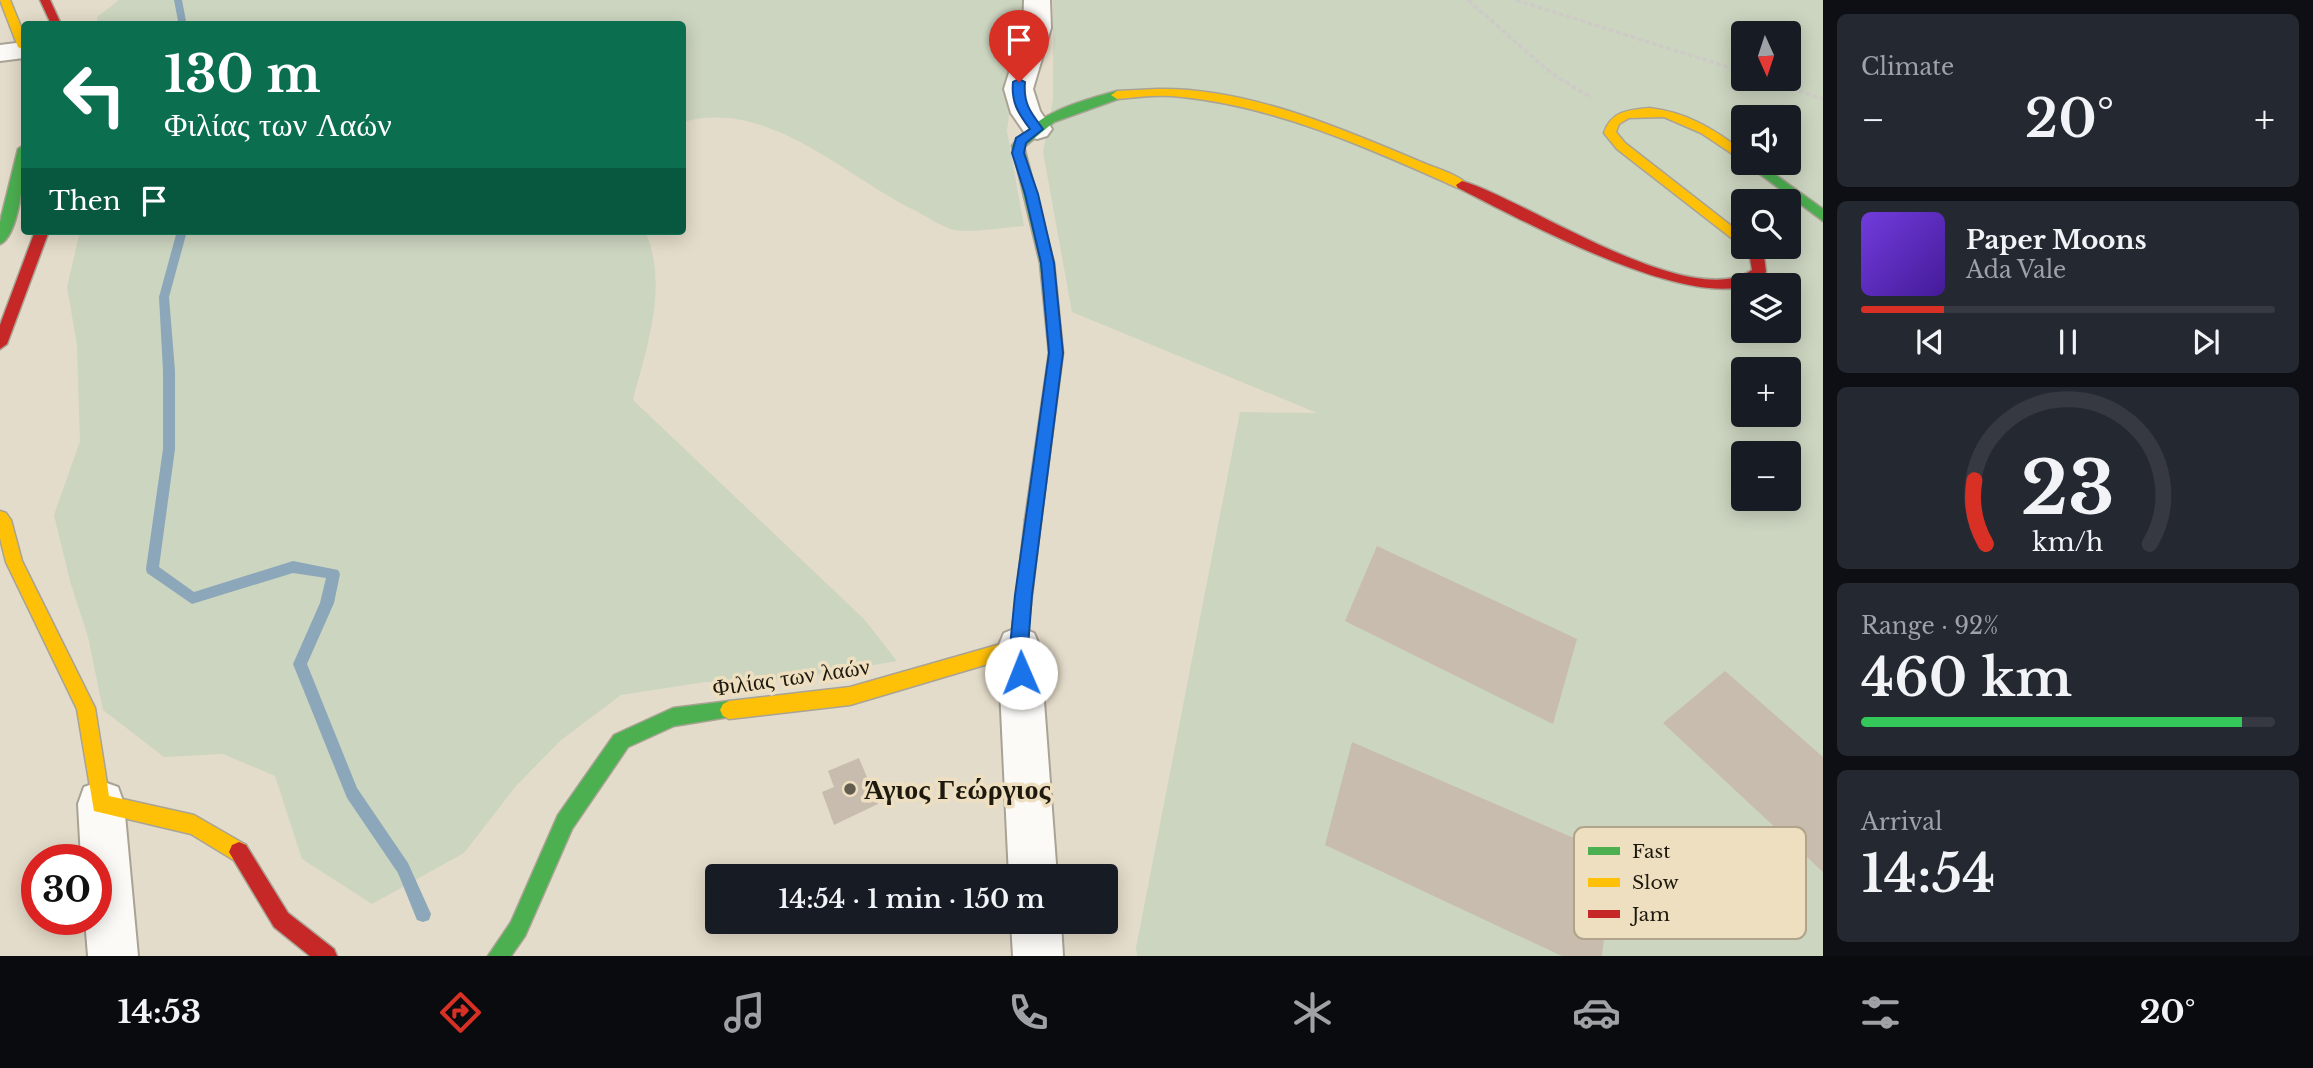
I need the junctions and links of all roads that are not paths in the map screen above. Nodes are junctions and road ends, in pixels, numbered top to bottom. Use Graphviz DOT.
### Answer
graph roads {
  1 [pos="45,0"];
  2 [pos="1037,0"];
  3 [pos="9,2"];
  4 [pos="56,21"];
  5 [pos="21,39"];
  6 [pos="21,49"];
  7 [pos="0,53"];
  8 [pos="1037,129"];
  9 [pos="1731,148"];
  10 [pos="21,163"];
  11 [pos="1767,175"];
  12 [pos="1823,216"];
  13 [pos="1731,233"];
  14 [pos="41,235"];
  15 [pos="0,239"];
  16 [pos="1757,259"];
  17 [pos="0,344"];
  18 [pos="0,518"];
  19 [pos="7,559"];
  20 [pos="1019,647"];
  21 [pos="102,804"];
  22 [pos="1033,864"];
  23 [pos="1037,934"];
  24 [pos="113,956"];
  25 [pos="327,956"];
  26 [pos="498,956"];
  27 [pos="1038,956"];
  1 -- 4 [label="street"];
  2 -- 8 [label="street"];
  3 -- 5 [label="street"];
  6 -- 7 [label="street"];
  8 -- 16 [label="street"];
  8 -- 20 [label="street"];
  9 -- 13 [label="street"];
  10 -- 15 [label="street"];
  11 -- 12 [label="street"];
  14 -- 17 [label="street"];
  18 -- 19 [label="street"];
  19 -- 21 [label="street"];
  20 -- 22 [label="street"];
  20 -- 26 [label="street, Φιλίας των λαών"];
  21 -- 24 [label="street"];
  21 -- 25 [label="street"];
  23 -- 27 [label="street"];
}
